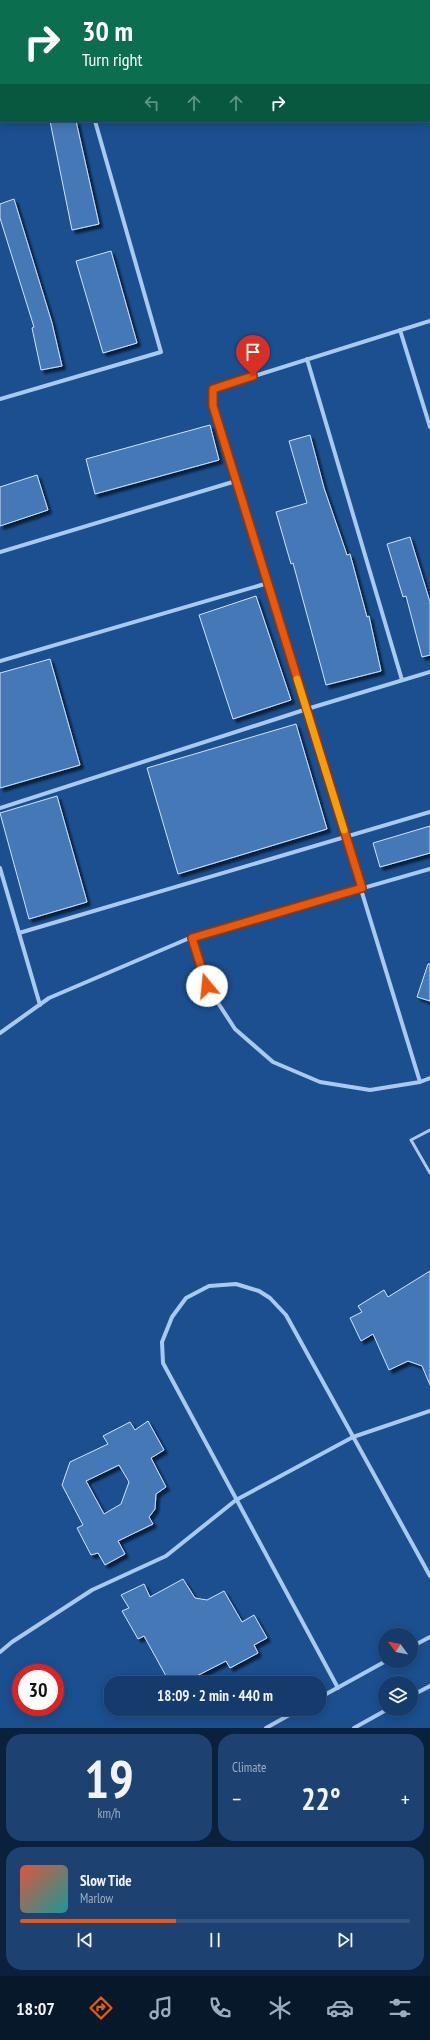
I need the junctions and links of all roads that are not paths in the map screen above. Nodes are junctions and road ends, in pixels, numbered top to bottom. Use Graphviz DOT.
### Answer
graph roads {
  1 [pos="95,122"];
  2 [pos="430,321"];
  3 [pos="400,330"];
  4 [pos="307,359"];
  5 [pos="0,399"];
  6 [pos="430,427"];
  7 [pos="236,481"];
  8 [pos="0,552"];
  9 [pos="268,583"];
  10 [pos="0,661"];
  11 [pos="430,672"];
  12 [pos="402,680"];
  13 [pos="306,709"];
  14 [pos="0,808"];
  15 [pos="430,812"];
  16 [pos="346,837"];
  17 [pos="0,868"];
  18 [pos="430,869"];
  19 [pos="362,888"];
  20 [pos="19,933"];
  21 [pos="192,938"];
  22 [pos="40,1005"];
  23 [pos="0,1033"];
  24 [pos="430,1078"];
  25 [pos="420,1082"];
  26 [pos="430,1130"];
  27 [pos="430,1173"];
  28 [pos="430,1411"];
  29 [pos="353,1437"];
  30 [pos="236,1500"];
  31 [pos="430,1576"];
  32 [pos="430,1637"];
  33 [pos="418,1643"];
  34 [pos="0,1652"];
  35 [pos="378,1666"];
  36 [pos="430,1686"];
  37 [pos="338,1688"];
  38 [pos="418,1692"];
  39 [pos="326,1694"];
  40 [pos="378,1715"];
  41 [pos="287,1716"];
  42 [pos="360,1726"];
  43 [pos="266,1728"];
  44 [pos="354,1728"];
  1 -- 5 [label="street"];
  2 -- 3 [label="street"];
  3 -- 4 [label="street"];
  3 -- 6 [label="street"];
  4 -- 7 [label="street"];
  4 -- 12 [label="street"];
  7 -- 8 [label="street"];
  7 -- 9 [label="street"];
  9 -- 10 [label="street"];
  9 -- 13 [label="street"];
  11 -- 12 [label="street"];
  12 -- 13 [label="street"];
  13 -- 14 [label="street"];
  13 -- 16 [label="street"];
  15 -- 16 [label="street"];
  16 -- 19 [label="street"];
  16 -- 20 [label="street"];
  17 -- 20 [label="street"];
  18 -- 19 [label="street"];
  19 -- 21 [label="street"];
  19 -- 25 [label="street"];
  20 -- 22 [label="street"];
  21 -- 22 [label="street"];
  21 -- 25 [label="street"];
  22 -- 23 [label="street"];
  24 -- 25 [label="street"];
  26 -- 27 [label="lane"];
  28 -- 29 [label="street"];
  29 -- 30 [label="street"];
  29 -- 30 [label="street"];
  29 -- 31 [label="street"];
  30 -- 34 [label="street"];
  30 -- 37 [label="street"];
  32 -- 33 [label="street"];
  35 -- 37 [label="street"];
  36 -- 38 [label="street"];
  37 -- 39 [label="street"];
  40 -- 42 [label="street"];
  41 -- 43 [label="street"];
  42 -- 44 [label="street"];
}
